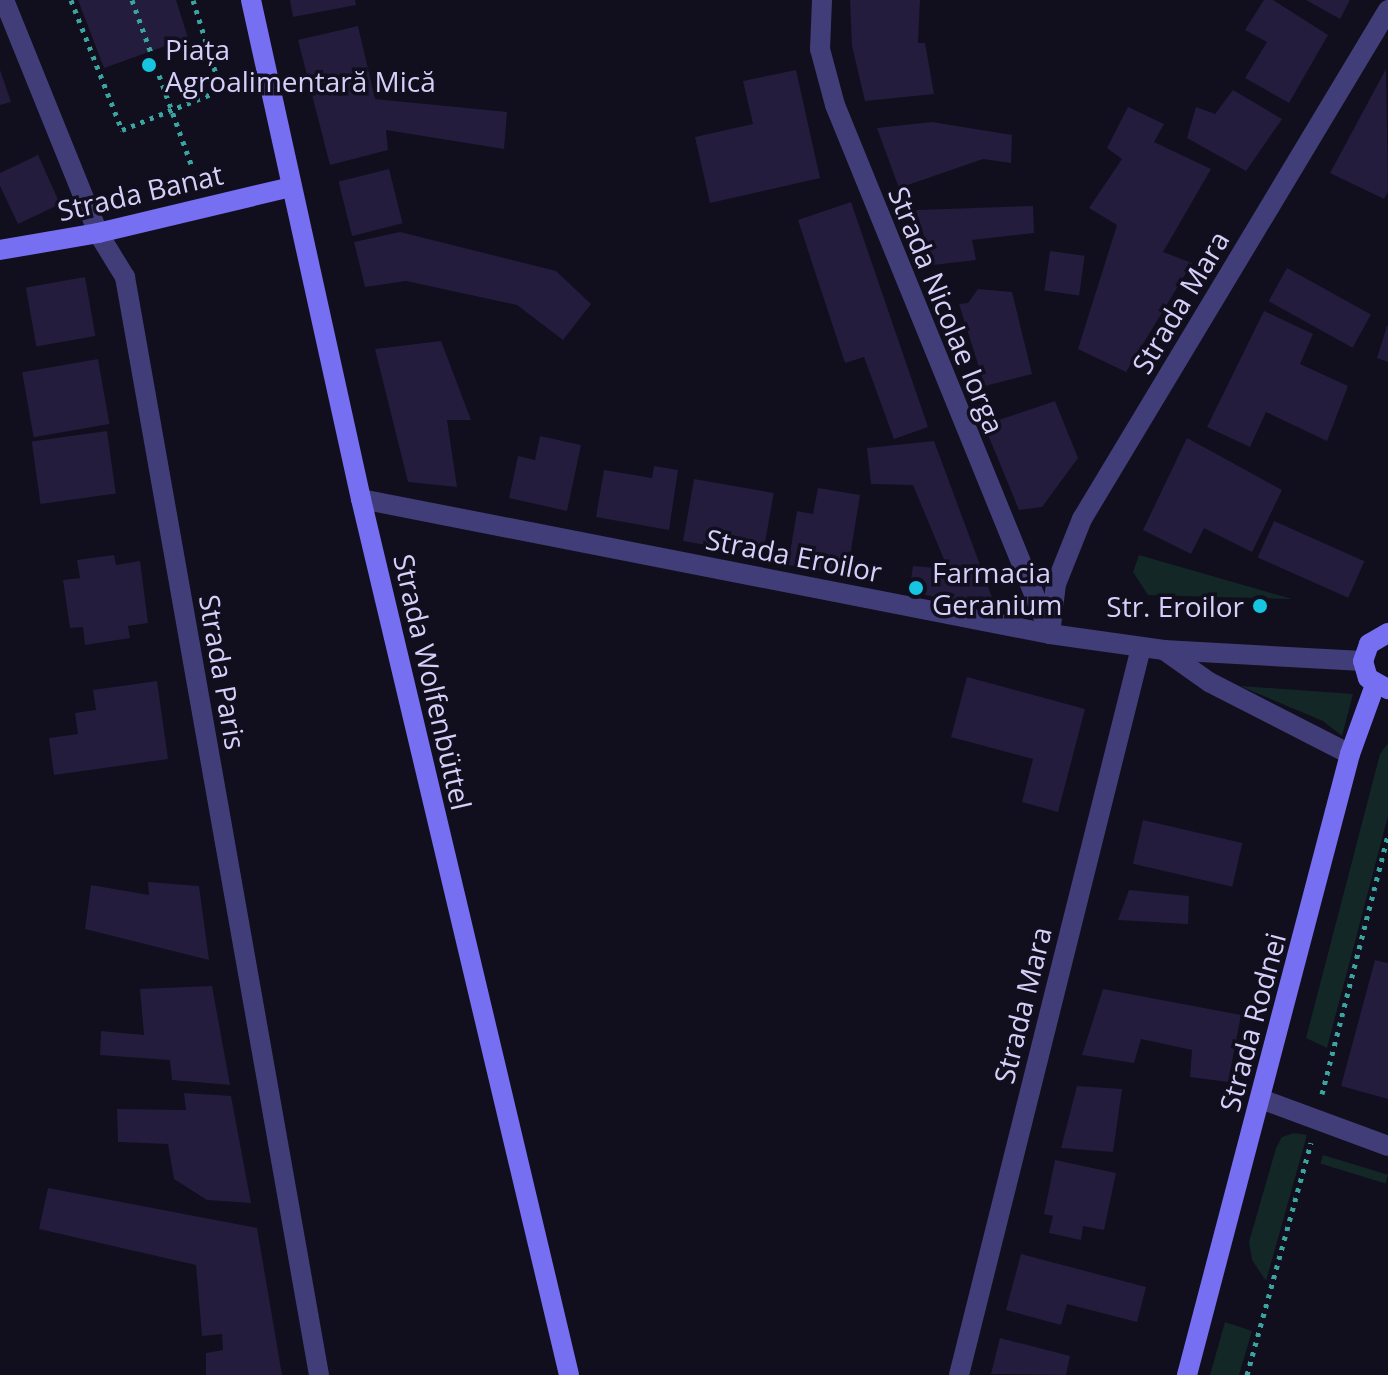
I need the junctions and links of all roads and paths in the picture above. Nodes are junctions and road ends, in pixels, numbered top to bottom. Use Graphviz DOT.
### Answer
graph roads {
  1 [pos="4,0"];
  2 [pos="71,0"];
  3 [pos="132,0"];
  4 [pos="193,0"];
  5 [pos="251,0"];
  6 [pos="822,0"];
  7 [pos="1388,10"];
  8 [pos="172,110"];
  9 [pos="192,167"];
  10 [pos="291,187"];
  11 [pos="98,233"];
  12 [pos="0,250"];
  13 [pos="361,499"];
  14 [pos="1388,633"];
  15 [pos="1050,634"];
  16 [pos="1141,648"];
  17 [pos="1164,650"];
  18 [pos="1363,661"];
  19 [pos="1382,687"];
  20 [pos="1350,754"];
  21 [pos="1388,836"];
  22 [pos="1322,1093"];
  23 [pos="1261,1099"];
  24 [pos="1312,1136"];
  25 [pos="1388,1146"];
  26 [pos="319,1375"];
  27 [pos="569,1375"];
  28 [pos="959,1375"];
  29 [pos="1187,1375"];
  30 [pos="1247,1375"];
  1 -- 11 [label="street, Strada Paris"];
  2 -- 8 [label="path"];
  3 -- 8 [label="path"];
  4 -- 8 [label="path"];
  5 -- 10 [label="main road, Strada Wolfenbüttel"];
  6 -- 15 [label="street, Strada Nicolae Iorga"];
  7 -- 15 [label="street, Strada Mara"];
  8 -- 9 [label="path"];
  10 -- 11 [label="main road, Strada Banat"];
  10 -- 13 [label="main road, Strada Wolfenbüttel"];
  11 -- 12 [label="main road, Strada Banat"];
  11 -- 26 [label="street, Strada Paris"];
  13 -- 15 [label="street, Strada Eroilor"];
  13 -- 27 [label="main road, Strada Wolfenbüttel"];
  14 -- 18 [label="main road"];
  15 -- 16 [label="street, Strada Eroilor"];
  16 -- 17 [label="street, Strada Eroilor"];
  16 -- 28 [label="street, Strada Mara"];
  17 -- 18 [label="street, Strada Eroilor"];
  17 -- 20 [label="street"];
  18 -- 19 [label="main road, Strada Rodnei"];
  19 -- 20 [label="main road, Strada Rodnei"];
  20 -- 23 [label="main road, Strada Rodnei"];
  21 -- 22 [label="path"];
  23 -- 25 [label="street"];
  23 -- 29 [label="main road, Strada Rodnei"];
  24 -- 30 [label="path"];
}
